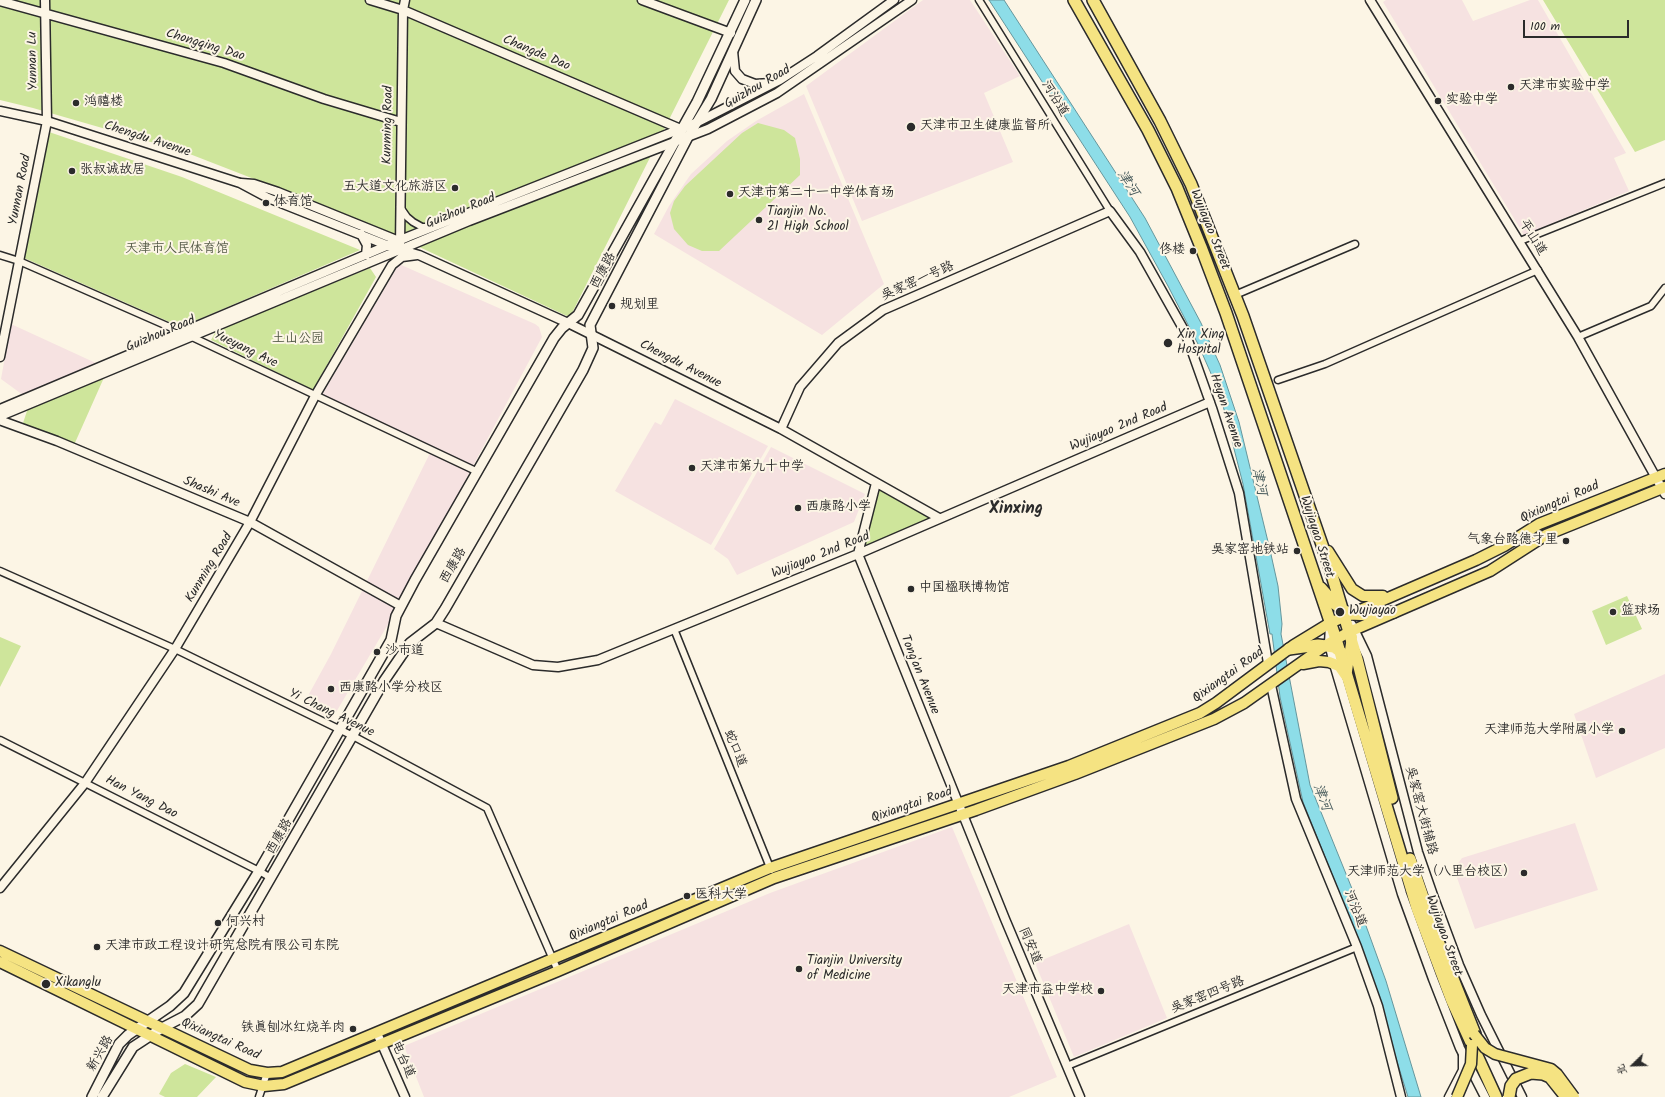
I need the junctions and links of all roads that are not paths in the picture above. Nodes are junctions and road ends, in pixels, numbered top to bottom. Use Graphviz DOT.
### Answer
graph roads {
  1 [pos="45,0"];
  2 [pos="370,0"];
  3 [pos="405,0"];
  4 [pos="642,0"];
  5 [pos="745,0"];
  6 [pos="756,0"];
  7 [pos="894,0"];
  8 [pos="912,0"];
  9 [pos="979,0"];
  10 [pos="1074,0"];
  11 [pos="1093,0"];
  12 [pos="1370,0"];
  13 [pos="0,1"];
  14 [pos="403,10"];
  15 [pos="45,13"];
  16 [pos="731,33"];
  17 [pos="733,51"];
  18 [pos="780,80"];
  19 [pos="0,111"];
  20 [pos="47,121"];
  21 [pos="401,122"];
  22 [pos="698,122"];
  23 [pos="681,129"];
  24 [pos="688,137"];
  25 [pos="672,143"];
  26 [pos="240,183"];
  27 [pos="1665,183"];
  28 [pos="400,206"];
  29 [pos="1110,211"];
  30 [pos="434,226"];
  31 [pos="360,234"];
  32 [pos="399,241"];
  33 [pos="1520,241"];
  34 [pos="1355,244"];
  35 [pos="390,246"];
  36 [pos="402,249"];
  37 [pos="0,255"];
  38 [pos="366,255"];
  39 [pos="420,255"];
  40 [pos="19,261"];
  41 [pos="1538,270"];
  42 [pos="1665,288"];
  43 [pos="1235,295"];
  44 [pos="568,323"];
  45 [pos="180,331"];
  46 [pos="590,333"];
  47 [pos="190,336"];
  48 [pos="1578,337"];
  49 [pos="0,358"];
  50 [pos="1278,380"];
  51 [pos="315,396"];
  52 [pos="1210,402"];
  53 [pos="1,416"];
  54 [pos="781,429"];
  55 [pos="478,472"];
  56 [pos="1665,474"];
  57 [pos="1655,478"];
  58 [pos="876,483"];
  59 [pos="1664,490"];
  60 [pos="939,518"];
  61 [pos="250,522"];
  62 [pos="1320,537"];
  63 [pos="858,554"];
  64 [pos="0,571"];
  65 [pos="1315,579"];
  66 [pos="1392,595"];
  67 [pos="401,606"];
  68 [pos="1394,612"];
  69 [pos="1346,613"];
  70 [pos="1366,616"];
  71 [pos="436,623"];
  72 [pos="1330,623"];
  73 [pos="674,629"];
  74 [pos="1352,633"];
  75 [pos="1332,645"];
  76 [pos="175,649"];
  77 [pos="1289,649"];
  78 [pos="1348,659"];
  79 [pos="1270,662"];
  80 [pos="1334,664"];
  81 [pos="1297,666"];
  82 [pos="1273,683"];
  83 [pos="1350,686"];
  84 [pos="1372,724"];
  85 [pos="340,730"];
  86 [pos="353,736"];
  87 [pos="0,740"];
  88 [pos="1382,777"];
  89 [pos="85,783"];
  90 [pos="958,804"];
  91 [pos="963,815"];
  92 [pos="259,870"];
  93 [pos="772,873"];
  94 [pos="271,878"];
  95 [pos="0,888"];
  96 [pos="1357,947"];
  97 [pos="0,951"];
  98 [pos="553,959"];
  99 [pos="0,962"];
  100 [pos="558,971"];
  101 [pos="149,1020"];
  102 [pos="162,1028"];
  103 [pos="138,1029"];
  104 [pos="378,1033"];
  105 [pos="1474,1034"];
  106 [pos="152,1035"];
  107 [pos="382,1043"];
  108 [pos="1472,1045"];
  109 [pos="1460,1048"];
  110 [pos="1067,1066"];
  111 [pos="267,1074"];
  112 [pos="264,1086"];
  113 [pos="92,1097"];
  114 [pos="102,1097"];
  115 [pos="259,1097"];
  116 [pos="406,1097"];
  117 [pos="1080,1097"];
  118 [pos="1401,1097"];
  119 [pos="1448,1097"];
  120 [pos="1457,1097"];
  121 [pos="1485,1097"];
  122 [pos="1496,1097"];
  123 [pos="1504,1097"];
  124 [pos="1509,1097"];
  125 [pos="1522,1097"];
  126 [pos="1566,1097"];
  127 [pos="1574,1097"];
  1 -- 15 [label="street, Yunnan Lu"];
  2 -- 14 [label="street, Changde Dao"];
  3 -- 14 [label="street, Kunming Road"];
  4 -- 16 [label="street"];
  5 -- 16 [label="main road, 西康路"];
  6 -- 17 [label="main road, 西康路"];
  7 -- 18 [label="street, Guizhou Road"];
  8 -- 24 [label="street, Guizhou Road"];
  9 -- 29 [label="street, 河沿道"];
  10 -- 65 [label="highway, Wujiayao Street"];
  11 -- 43 [label="highway, Wujiayao Street"];
  12 -- 33 [label="street, 平山道"];
  13 -- 15 [label="street, Chongqing Dao"];
  14 -- 21 [label="street, Kunming Road"];
  14 -- 23 [label="street, Changde Dao"];
  15 -- 20 [label="street, Yunnan Lu"];
  15 -- 21 [label="street, Chongqing Dao"];
  16 -- 23 [label="main road, 西康路"];
  17 -- 18 [label="street"];
  17 -- 22 [label="main road, 西康路"];
  18 -- 22 [label="street, Guizhou Road"];
  19 -- 20 [label="street, Chengdu Avenue"];
  20 -- 26 [label="street, Chengdu Avenue"];
  20 -- 40 [label="street, Yunnan Road"];
  21 -- 28 [label="street, Kunming Road"];
  22 -- 23 [label="street, Guizhou Road"];
  22 -- 24 [label="main road, 西康路"];
  23 -- 24 [label="street, Changde Dao"];
  23 -- 25 [label="main road, 西康路"];
  23 -- 30 [label="street, Guizhou Road"];
  24 -- 25 [label="street, Guizhou Road"];
  24 -- 46 [label="main road, 西康路"];
  25 -- 36 [label="street, Guizhou Road"];
  25 -- 44 [label="main road, 西康路"];
  26 -- 31 [label="street, Chengdu Avenue"];
  26 -- 32 [label="street, Chengdu Avenue"];
  27 -- 33 [label="street"];
  28 -- 30 [label="street"];
  28 -- 32 [label="street, Kunming Road"];
  29 -- 52 [label="street, Heyan Avenue"];
  29 -- 54 [label="street, 吴家窑一号路"];
  30 -- 32 [label="street, Guizhou Road"];
  31 -- 35 [label="street, Chengdu Avenue"];
  31 -- 38 [label="street"];
  32 -- 35 [label="street, Guizhou Road"];
  32 -- 36 [label="street"];
  33 -- 41 [label="street, 平山道"];
  34 -- 43 [label="street"];
  35 -- 36 [label="street, Chengdu Avenue"];
  35 -- 38 [label="street, Guizhou Road"];
  36 -- 39 [label="street, Chengdu Avenue"];
  36 -- 47 [label="street, Guizhou Road"];
  37 -- 40 [label="street, Yueyang Ave"];
  38 -- 45 [label="street, Guizhou Road"];
  39 -- 44 [label="street, Chengdu Avenue"];
  39 -- 51 [label="street, Kunming Road"];
  40 -- 45 [label="street, Yueyang Ave"];
  40 -- 49 [label="street, Yunnan Road"];
  41 -- 48 [label="street, 平山道"];
  41 -- 50 [label="street"];
  42 -- 48 [label="street"];
  43 -- 62 [label="highway, Wujiayao Street"];
  44 -- 46 [label="street, Chengdu Avenue"];
  44 -- 55 [label="main road, 西康路"];
  45 -- 47 [label="street, Yueyang Ave"];
  45 -- 53 [label="street, Guizhou Road"];
  46 -- 54 [label="street, Chengdu Avenue"];
  46 -- 71 [label="main road, 西康路"];
  47 -- 51 [label="street, Yueyang Ave"];
  47 -- 53 [label="street, Guizhou Road"];
  48 -- 57 [label="street, 平山道"];
  51 -- 55 [label="street, Yueyang Ave"];
  51 -- 61 [label="street, Kunming Road"];
  52 -- 60 [label="street, Wujiayao 2nd Road"];
  52 -- 79 [label="street, Heyan Avenue"];
  53 -- 61 [label="street, Shashi Ave"];
  54 -- 58 [label="street, Chengdu Avenue"];
  55 -- 67 [label="main road, 西康路"];
  56 -- 57 [label="main road, Qixiangtai Road"];
  57 -- 59 [label="street, 平山道"];
  57 -- 66 [label="main road, Qixiangtai Road"];
  58 -- 60 [label="street, Chengdu Avenue"];
  58 -- 63 [label="street"];
  59 -- 68 [label="main road, Qixiangtai Road"];
  60 -- 63 [label="street, Wujiayao 2nd Road"];
  61 -- 67 [label="street, Shashi Ave"];
  61 -- 76 [label="street, Kunming Road"];
  62 -- 66 [label="main road"];
  62 -- 69 [label="highway, Wujiayao Street"];
  63 -- 73 [label="street, Wujiayao 2nd Road"];
  63 -- 90 [label="street, Tong'an Avenue"];
  64 -- 76 [label="street, Yi Chang Avenue"];
  65 -- 69 [label="highway"];
  65 -- 72 [label="highway, Wujiayao Street"];
  66 -- 69 [label="main road, Qixiangtai Road"];
  66 -- 70 [label="main road"];
  67 -- 85 [label="main road, 西康路"];
  68 -- 70 [label="highway"];
  68 -- 74 [label="main road, Qixiangtai Road"];
  69 -- 70 [label="highway"];
  69 -- 72 [label="main road, Qixiangtai Road"];
  69 -- 74 [label="highway, Wujiayao Street"];
  70 -- 74 [label="main road"];
  71 -- 73 [label="street, Wujiayao 2nd Road"];
  71 -- 86 [label="main road, 西康路"];
  72 -- 75 [label="highway, Wujiayao Street"];
  72 -- 77 [label="main road, Qixiangtai Road"];
  73 -- 93 [label="street, 蛇口道"];
  74 -- 75 [label="main road, Qixiangtai Road"];
  74 -- 78 [label="main road"];
  74 -- 84 [label="highway, Wujiayao Street"];
  74 -- 125 [label="street, 吴家窑大街辅路"];
  75 -- 77 [label="highway"];
  75 -- 78 [label="highway"];
  75 -- 80 [label="street"];
  75 -- 81 [label="main road, Qixiangtai Road"];
  75 -- 83 [label="highway, Wujiayao Street"];
  76 -- 85 [label="street, Yi Chang Avenue"];
  76 -- 89 [label="street, Kunming Road"];
  77 -- 79 [label="main road, Qixiangtai Road"];
  78 -- 83 [label="main road"];
  78 -- 84 [label="highway"];
  79 -- 90 [label="main road, Qixiangtai Road"];
  80 -- 81 [label="main road"];
  80 -- 83 [label="main road"];
  80 -- 109 [label="street"];
  81 -- 82 [label="main road, Qixiangtai Road"];
  82 -- 91 [label="main road, Qixiangtai Road"];
  82 -- 96 [label="street, 河沿道"];
  83 -- 88 [label="highway, Wujiayao Street"];
  84 -- 88 [label="highway, Wujiayao Street"];
  85 -- 86 [label="street, Yi Chang Avenue"];
  85 -- 92 [label="main road, 西康路"];
  86 -- 94 [label="main road, 西康路"];
  86 -- 98 [label="street, Yi Chang Avenue"];
  87 -- 89 [label="street, Han Yang Dao"];
  88 -- 105 [label="highway, Wujiayao Street"];
  88 -- 108 [label="highway, Wujiayao Street"];
  89 -- 92 [label="street, Han Yang Dao"];
  89 -- 95 [label="street, Kunming Road"];
  90 -- 91 [label="street, 同安道"];
  90 -- 93 [label="main road, Qixiangtai Road"];
  91 -- 93 [label="main road, Qixiangtai Road"];
  91 -- 110 [label="street, 同安道"];
  92 -- 94 [label="street, Han Yang Dao"];
  92 -- 101 [label="main road, 西康路"];
  93 -- 98 [label="main road, Qixiangtai Road"];
  93 -- 100 [label="main road, Qixiangtai Road"];
  94 -- 102 [label="main road, 西康路"];
  96 -- 110 [label="street, 吴家窑四号路"];
  96 -- 118 [label="street, 河沿道"];
  97 -- 101 [label="main road, Qixiangtai Road"];
  98 -- 100 [label="street, Yi Chang Avenue"];
  98 -- 104 [label="main road, Qixiangtai Road"];
  99 -- 103 [label="main road, Qixiangtai Road"];
  100 -- 107 [label="main road, Qixiangtai Road"];
  101 -- 102 [label="main road, Qixiangtai Road"];
  101 -- 103 [label="main road, 西康路"];
  102 -- 106 [label="main road, 西康路"];
  102 -- 111 [label="main road, Qixiangtai Road"];
  103 -- 106 [label="main road, Qixiangtai Road"];
  103 -- 113 [label="main road, 新兴路"];
  104 -- 107 [label="street, 电台道"];
  104 -- 111 [label="main road, Qixiangtai Road"];
  105 -- 123 [label="highway, Wujiayao Street, bridge"];
  105 -- 127 [label="main road, bridge"];
  106 -- 112 [label="main road, Qixiangtai Road"];
  106 -- 114 [label="main road, 西康路"];
  107 -- 112 [label="main road, Qixiangtai Road"];
  107 -- 116 [label="street, 电台道"];
  108 -- 120 [label="main road, bridge"];
  108 -- 122 [label="highway, Wujiayao Street"];
  109 -- 119 [label="street"];
  109 -- 121 [label="street"];
  110 -- 117 [label="street, 同安道"];
  111 -- 112 [label="street"];
  112 -- 115 [label="street"];
  124 -- 126 [label="highway, bridge"];
}
